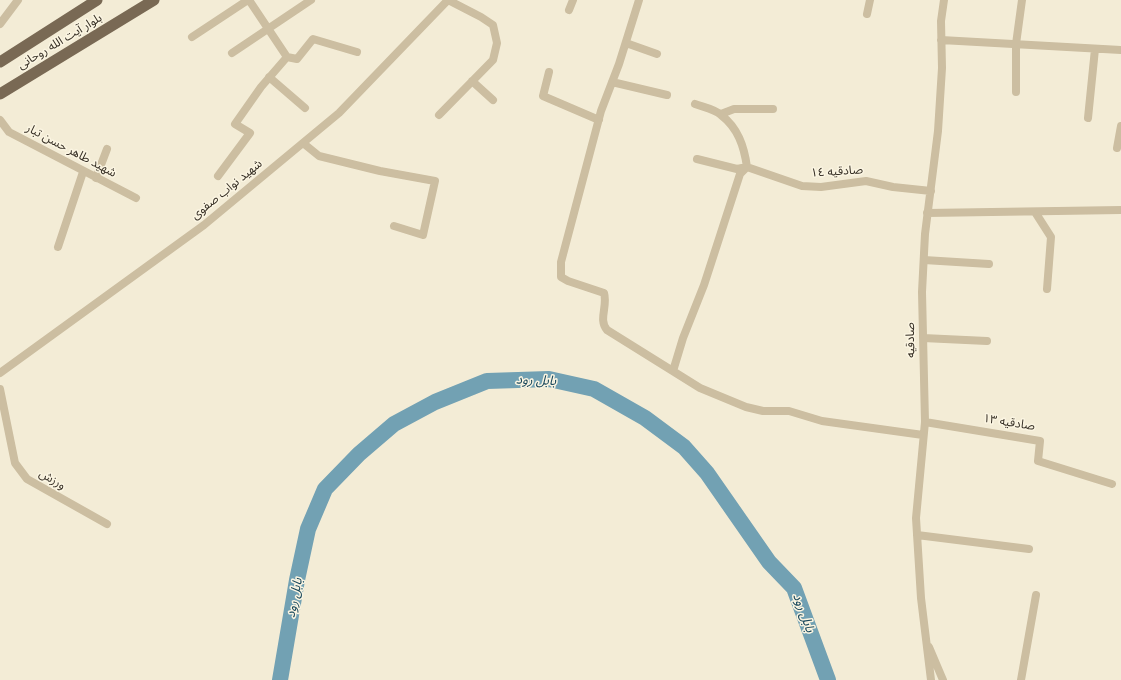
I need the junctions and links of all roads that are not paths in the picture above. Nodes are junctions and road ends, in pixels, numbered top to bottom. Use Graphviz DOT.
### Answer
graph roads {
  1 [pos="97,0"];
  2 [pos="154,0"];
  3 [pos="248,0"];
  4 [pos="311,0"];
  5 [pos="448,0"];
  6 [pos="573,0"];
  7 [pos="639,0"];
  8 [pos="870,0"];
  9 [pos="944,0"];
  10 [pos="1022,0"];
  11 [pos="16,1"];
  12 [pos="569,10"];
  13 [pos="867,14"];
  14 [pos="0,23"];
  15 [pos="268,29"];
  16 [pos="192,37"];
  17 [pos="941,40"];
  18 [pos="626,43"];
  19 [pos="1016,44"];
  20 [pos="1095,49"];
  21 [pos="1121,50"];
  22 [pos="357,52"];
  23 [pos="232,53"];
  24 [pos="657,54"];
  25 [pos="287,57"];
  26 [pos="0,62"];
  27 [pos="549,72"];
  28 [pos="269,77"];
  29 [pos="472,81"];
  30 [pos="612,82"];
  31 [pos="1016,92"];
  32 [pos="0,94"];
  33 [pos="667,95"];
  34 [pos="493,100"];
  35 [pos="695,104"];
  36 [pos="305,108"];
  37 [pos="773,109"];
  38 [pos="720,114"];
  39 [pos="439,115"];
  40 [pos="1088,118"];
  41 [pos="0,120"];
  42 [pos="599,120"];
  43 [pos="1121,126"];
  44 [pos="303,143"];
  45 [pos="1117,148"];
  46 [pos="107,149"];
  47 [pos="697,159"];
  48 [pos="746,167"];
  49 [pos="84,172"];
  50 [pos="218,176"];
  51 [pos="96,178"];
  52 [pos="931,191"];
  53 [pos="136,198"];
  54 [pos="1121,210"];
  55 [pos="1035,212"];
  56 [pos="928,213"];
  57 [pos="394,226"];
  58 [pos="58,248"];
  59 [pos="924,260"];
  60 [pos="989,264"];
  61 [pos="1047,289"];
  62 [pos="923,338"];
  63 [pos="987,341"];
  64 [pos="673,371"];
  65 [pos="0,373"];
  66 [pos="0,389"];
  67 [pos="925,422"];
  68 [pos="923,435"];
  69 [pos="1112,484"];
  70 [pos="107,524"];
  71 [pos="917,535"];
  72 [pos="1029,549"];
  73 [pos="1036,595"];
  74 [pos="925,637"];
  75 [pos="931,680"];
  76 [pos="943,680"];
  77 [pos="1021,680"];
  1 -- 26 [label="main road, بلوار آیت الله روحانی"];
  2 -- 32 [label="main road, بلوار آیت الله روحانی"];
  3 -- 15 [label="street"];
  3 -- 16 [label="street"];
  4 -- 15 [label="street"];
  5 -- 29 [label="street"];
  5 -- 44 [label="street, شهید نواب صفوی"];
  6 -- 12 [label="street"];
  7 -- 18 [label="street"];
  8 -- 13 [label="street"];
  9 -- 17 [label="street, صادقیه"];
  10 -- 19 [label="street"];
  11 -- 14 [label="street"];
  15 -- 23 [label="street"];
  15 -- 25 [label="street"];
  17 -- 19 [label="street"];
  17 -- 52 [label="street, صادقیه"];
  18 -- 24 [label="street"];
  18 -- 30 [label="street"];
  19 -- 20 [label="street"];
  19 -- 31 [label="street"];
  20 -- 21 [label="street"];
  20 -- 40 [label="street"];
  22 -- 25 [label="street"];
  25 -- 28 [label="street"];
  27 -- 42 [label="street"];
  28 -- 36 [label="street"];
  28 -- 50 [label="street"];
  29 -- 34 [label="street"];
  29 -- 39 [label="street"];
  30 -- 33 [label="street"];
  30 -- 42 [label="street"];
  35 -- 38 [label="street"];
  37 -- 38 [label="street"];
  38 -- 48 [label="street"];
  41 -- 49 [label="street, شهید طاهر حسن تبار"];
  42 -- 64 [label="street"];
  43 -- 45 [label="street"];
  44 -- 57 [label="street"];
  44 -- 65 [label="street, شهید نواب صفوی"];
  46 -- 51 [label="street"];
  47 -- 48 [label="street, صادقيه ١٤"];
  48 -- 52 [label="street, صادقيه ١٤"];
  48 -- 64 [label="street"];
  49 -- 51 [label="street, شهید طاهر حسن تبار"];
  49 -- 58 [label="street"];
  51 -- 53 [label="street, شهید طاهر حسن تبار"];
  52 -- 56 [label="street, صادقیه"];
  54 -- 55 [label="street"];
  55 -- 56 [label="street"];
  55 -- 61 [label="street"];
  56 -- 59 [label="street, صادقیه"];
  59 -- 60 [label="street"];
  59 -- 62 [label="street, صادقیه"];
  62 -- 63 [label="street"];
  62 -- 67 [label="street, صادقیه"];
  64 -- 68 [label="street"];
  66 -- 70 [label="street, ورزش"];
  67 -- 68 [label="street, صادقیه"];
  67 -- 69 [label="street, صادقیه ۱۳"];
  68 -- 71 [label="street, صادقیه"];
  71 -- 72 [label="street"];
  71 -- 74 [label="street, صادقیه"];
  73 -- 77 [label="street"];
  74 -- 75 [label="street, صادقیه"];
  74 -- 76 [label="street"];
}
